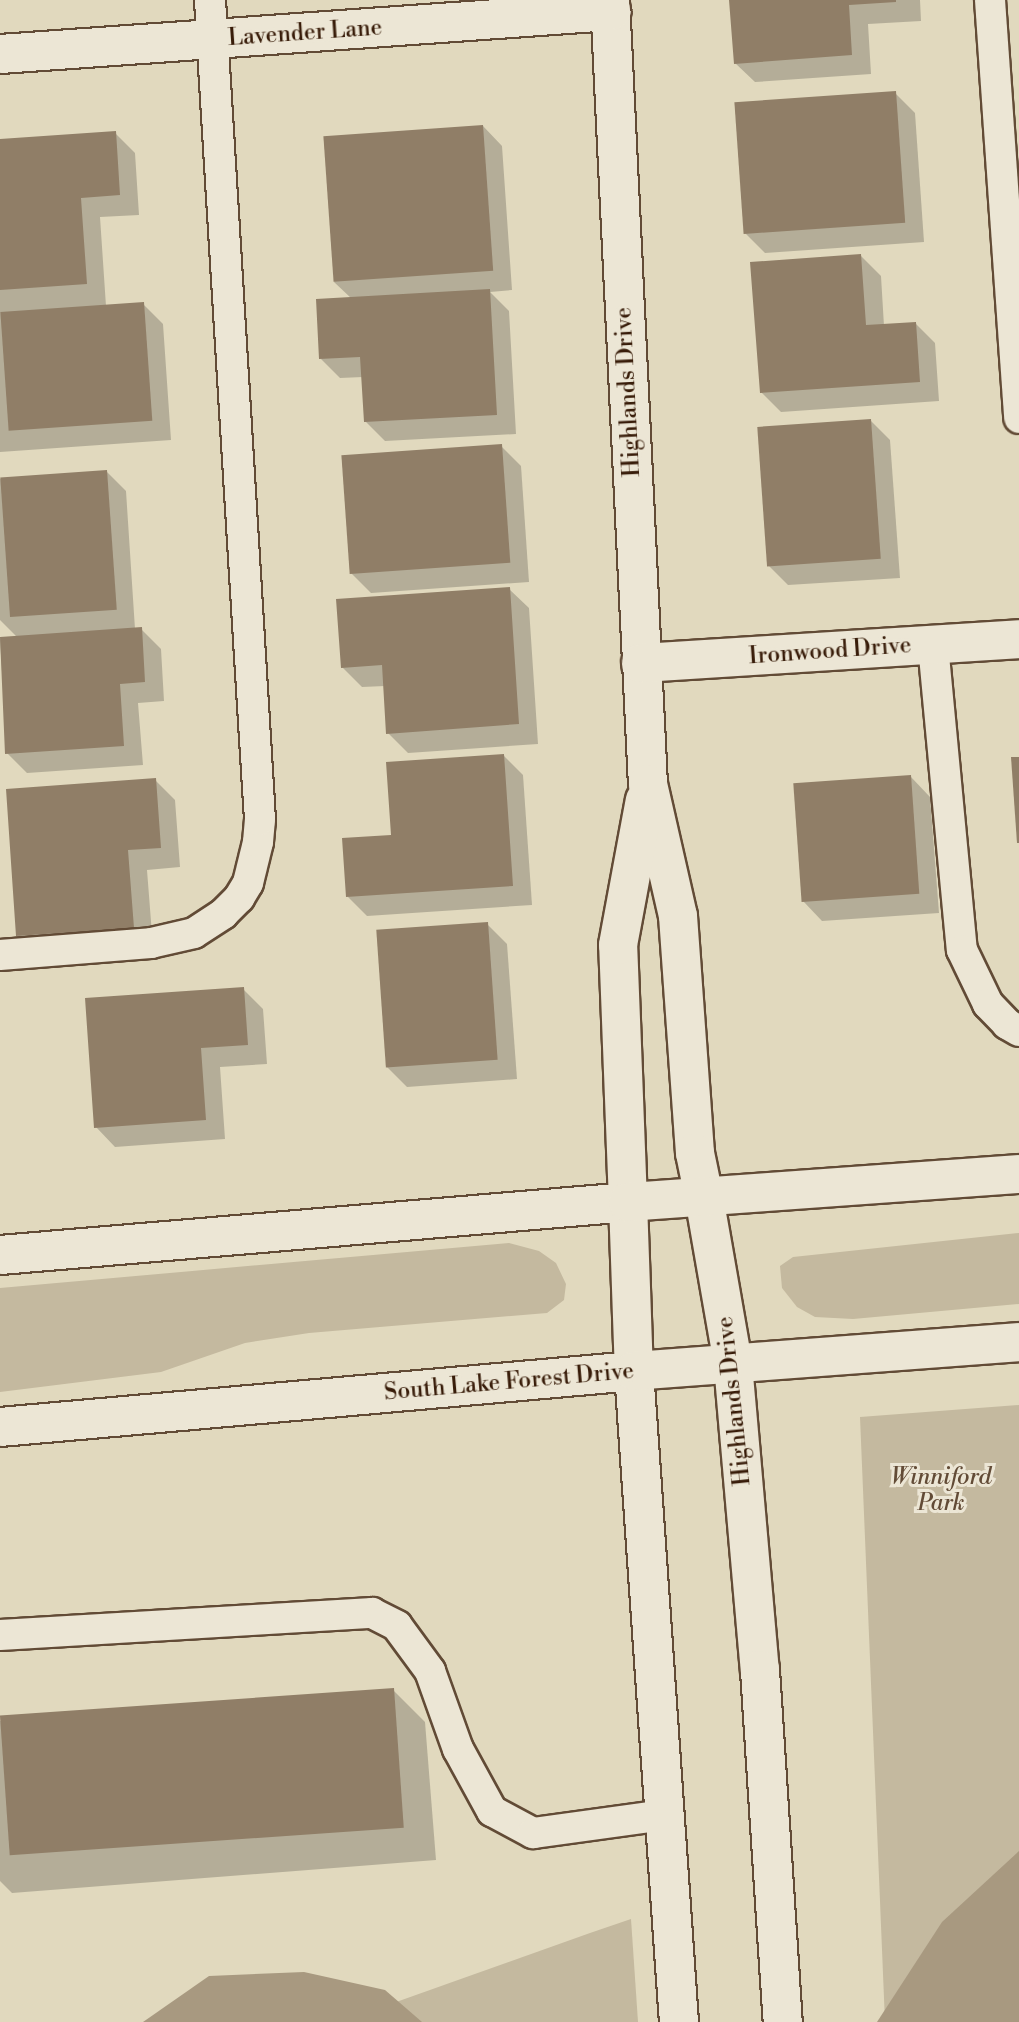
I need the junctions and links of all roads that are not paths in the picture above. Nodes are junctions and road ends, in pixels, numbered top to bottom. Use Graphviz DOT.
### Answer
graph roads {
  1 [pos="210,0"];
  2 [pos="990,0"];
  3 [pos="611,6"];
  4 [pos="213,39"];
  5 [pos="0,54"];
  6 [pos="1019,418"];
  7 [pos="1019,639"];
  8 [pos="933,645"];
  9 [pos="641,663"];
  10 [pos="648,784"];
  11 [pos="0,955"];
  12 [pos="1019,1031"];
  13 [pos="1019,1174"];
  14 [pos="704,1197"];
  15 [pos="628,1202"];
  16 [pos="0,1255"];
  17 [pos="1019,1342"];
  18 [pos="733,1364"];
  19 [pos="634,1371"];
  20 [pos="0,1427"];
  21 [pos="0,1635"];
  22 [pos="665,1815"];
  23 [pos="679,2022"];
  24 [pos="783,2022"];
  1 -- 4 [label="lane"];
  2 -- 6 [label="lane"];
  3 -- 4 [label="street, Lavender Lane"];
  3 -- 9 [label="street, Highlands Drive"];
  4 -- 5 [label="street, Lavender Lane"];
  4 -- 11 [label="lane"];
  7 -- 8 [label="street, Ironwood Drive"];
  8 -- 9 [label="street, Ironwood Drive"];
  8 -- 12 [label="lane"];
  9 -- 10 [label="street, Highlands Drive"];
  10 -- 14 [label="street, Highlands Drive"];
  10 -- 15 [label="street, Highlands Drive"];
  13 -- 14 [label="street"];
  14 -- 15 [label="street"];
  14 -- 18 [label="street, Highlands Drive"];
  15 -- 16 [label="street"];
  15 -- 19 [label="street, Highlands Drive"];
  17 -- 18 [label="street, South Lake Forest Drive"];
  18 -- 19 [label="street, South Lake Forest Drive"];
  18 -- 24 [label="street, Highlands Drive"];
  19 -- 20 [label="street, South Lake Forest Drive"];
  19 -- 22 [label="street, Highlands Drive"];
  21 -- 22 [label="lane"];
  22 -- 23 [label="street, Highlands Drive"];
}
